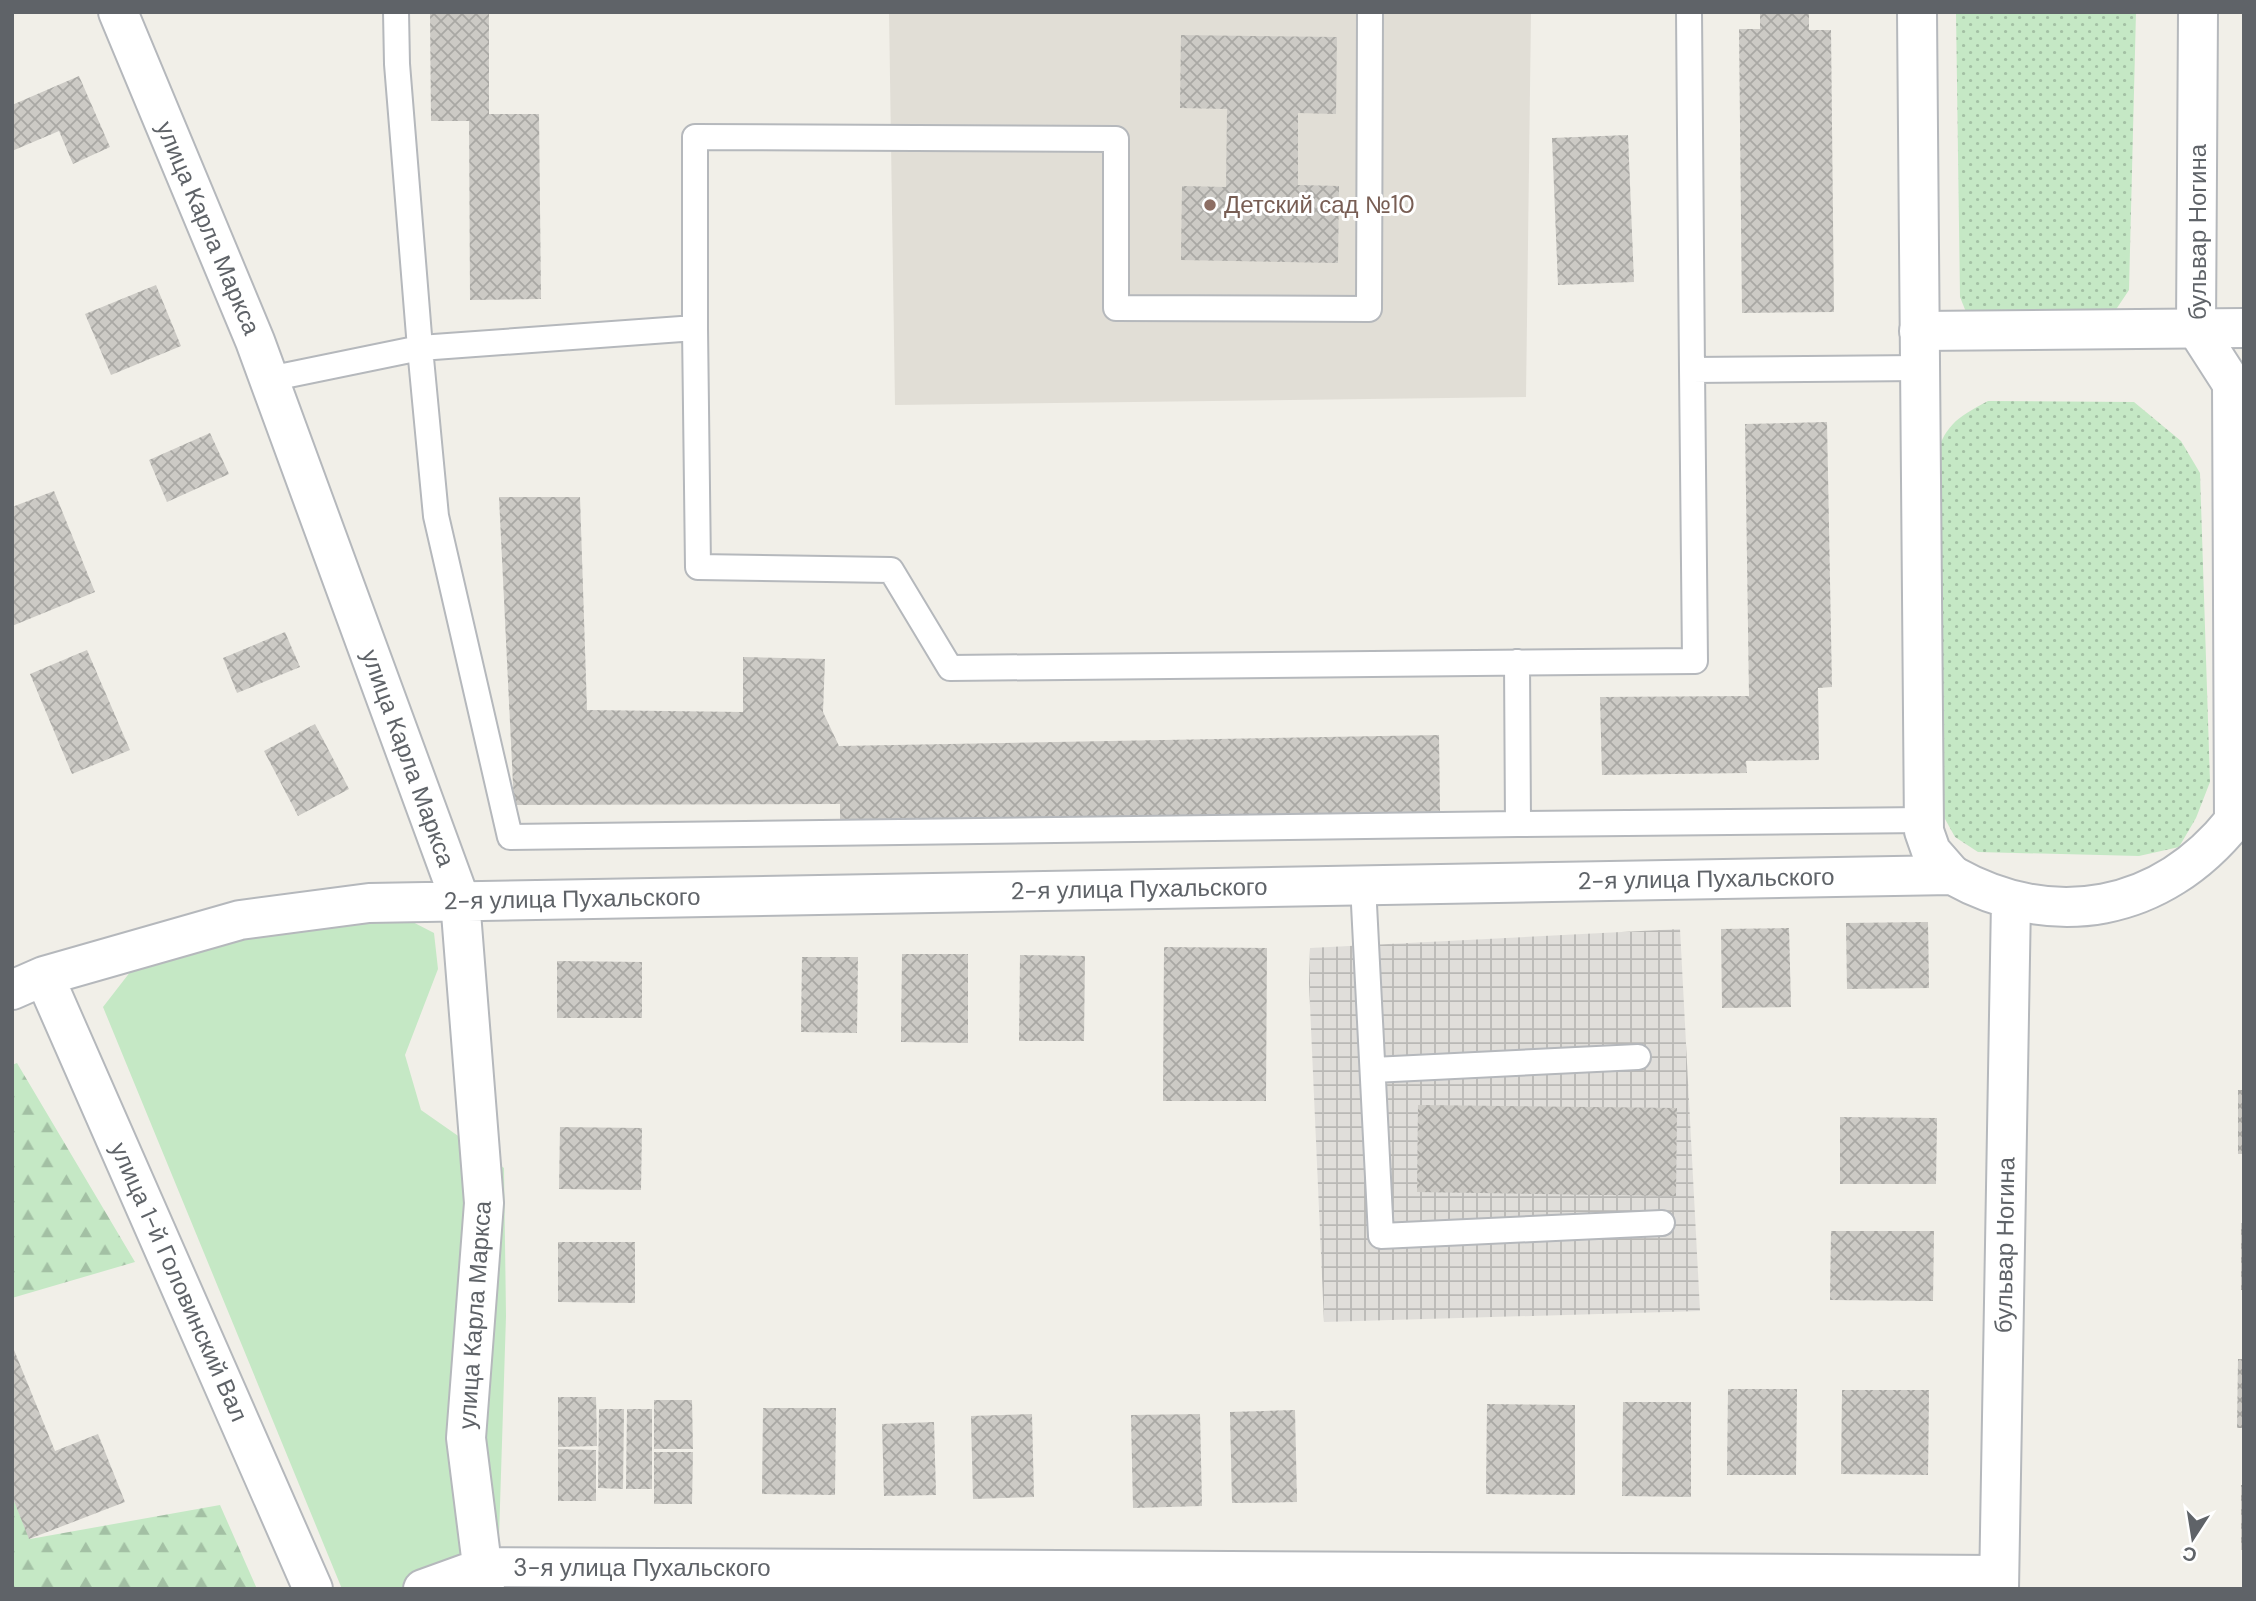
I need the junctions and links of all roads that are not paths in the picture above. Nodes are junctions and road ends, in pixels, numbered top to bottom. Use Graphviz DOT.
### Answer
graph roads {
  1 [pos="118,12"];
  2 [pos="396,12"];
  3 [pos="1370,12"];
  4 [pos="1689,12"];
  5 [pos="1917,12"];
  6 [pos="2198,12"];
  7 [pos="695,328"];
  8 [pos="2196,328"];
  9 [pos="2244,328"];
  10 [pos="420,348"];
  11 [pos="1919,349"];
  12 [pos="1692,370"];
  13 [pos="269,379"];
  14 [pos="1517,662"];
  15 [pos="1924,820"];
  16 [pos="2239,821"];
  17 [pos="1518,824"];
  18 [pos="1952,875"];
  19 [pos="1363,885"];
  20 [pos="460,900"];
  21 [pos="2011,901"];
  22 [pos="28,983"];
  23 [pos="1638,1057"];
  24 [pos="1373,1070"];
  25 [pos="1662,1223"];
  26 [pos="484,1578"];
  27 [pos="1998,1582"];
  28 [pos="313,1589"];
  29 [pos="423,1589"];
  1 -- 13 [label="street, улица Карла Маркса"];
  2 -- 10 [label="lane"];
  3 -- 7 [label="lane"];
  4 -- 12 [label="lane"];
  5 -- 11 [label="street"];
  6 -- 8 [label="street, бульвар Ногина"];
  7 -- 10 [label="lane"];
  7 -- 14 [label="lane"];
  8 -- 9 [label="street"];
  8 -- 11 [label="street"];
  8 -- 16 [label="street, бульвар Ногина"];
  10 -- 13 [label="lane"];
  10 -- 17 [label="lane"];
  11 -- 12 [label="lane"];
  11 -- 15 [label="street"];
  12 -- 14 [label="lane"];
  13 -- 20 [label="street, улица Карла Маркса"];
  14 -- 17 [label="lane"];
  15 -- 17 [label="lane"];
  15 -- 18 [label="street"];
  16 -- 21 [label="street, 2-я улица Пухальского"];
  18 -- 19 [label="street, 2-я улица Пухальского"];
  18 -- 21 [label="street, 2-я улица Пухальского"];
  19 -- 20 [label="street, 2-я улица Пухальского"];
  19 -- 24 [label="lane"];
  20 -- 22 [label="street, 2-я улица Пухальского"];
  20 -- 26 [label="street, улица Карла Маркса"];
  21 -- 27 [label="street, бульвар Ногина"];
  22 -- 28 [label="street, улица 1-й Головинский Вал"];
  23 -- 24 [label="lane"];
  24 -- 25 [label="lane"];
  26 -- 27 [label="street, 3-я улица Пухальского"];
  26 -- 29 [label="street, 3-я улица Пухальского"];
}
